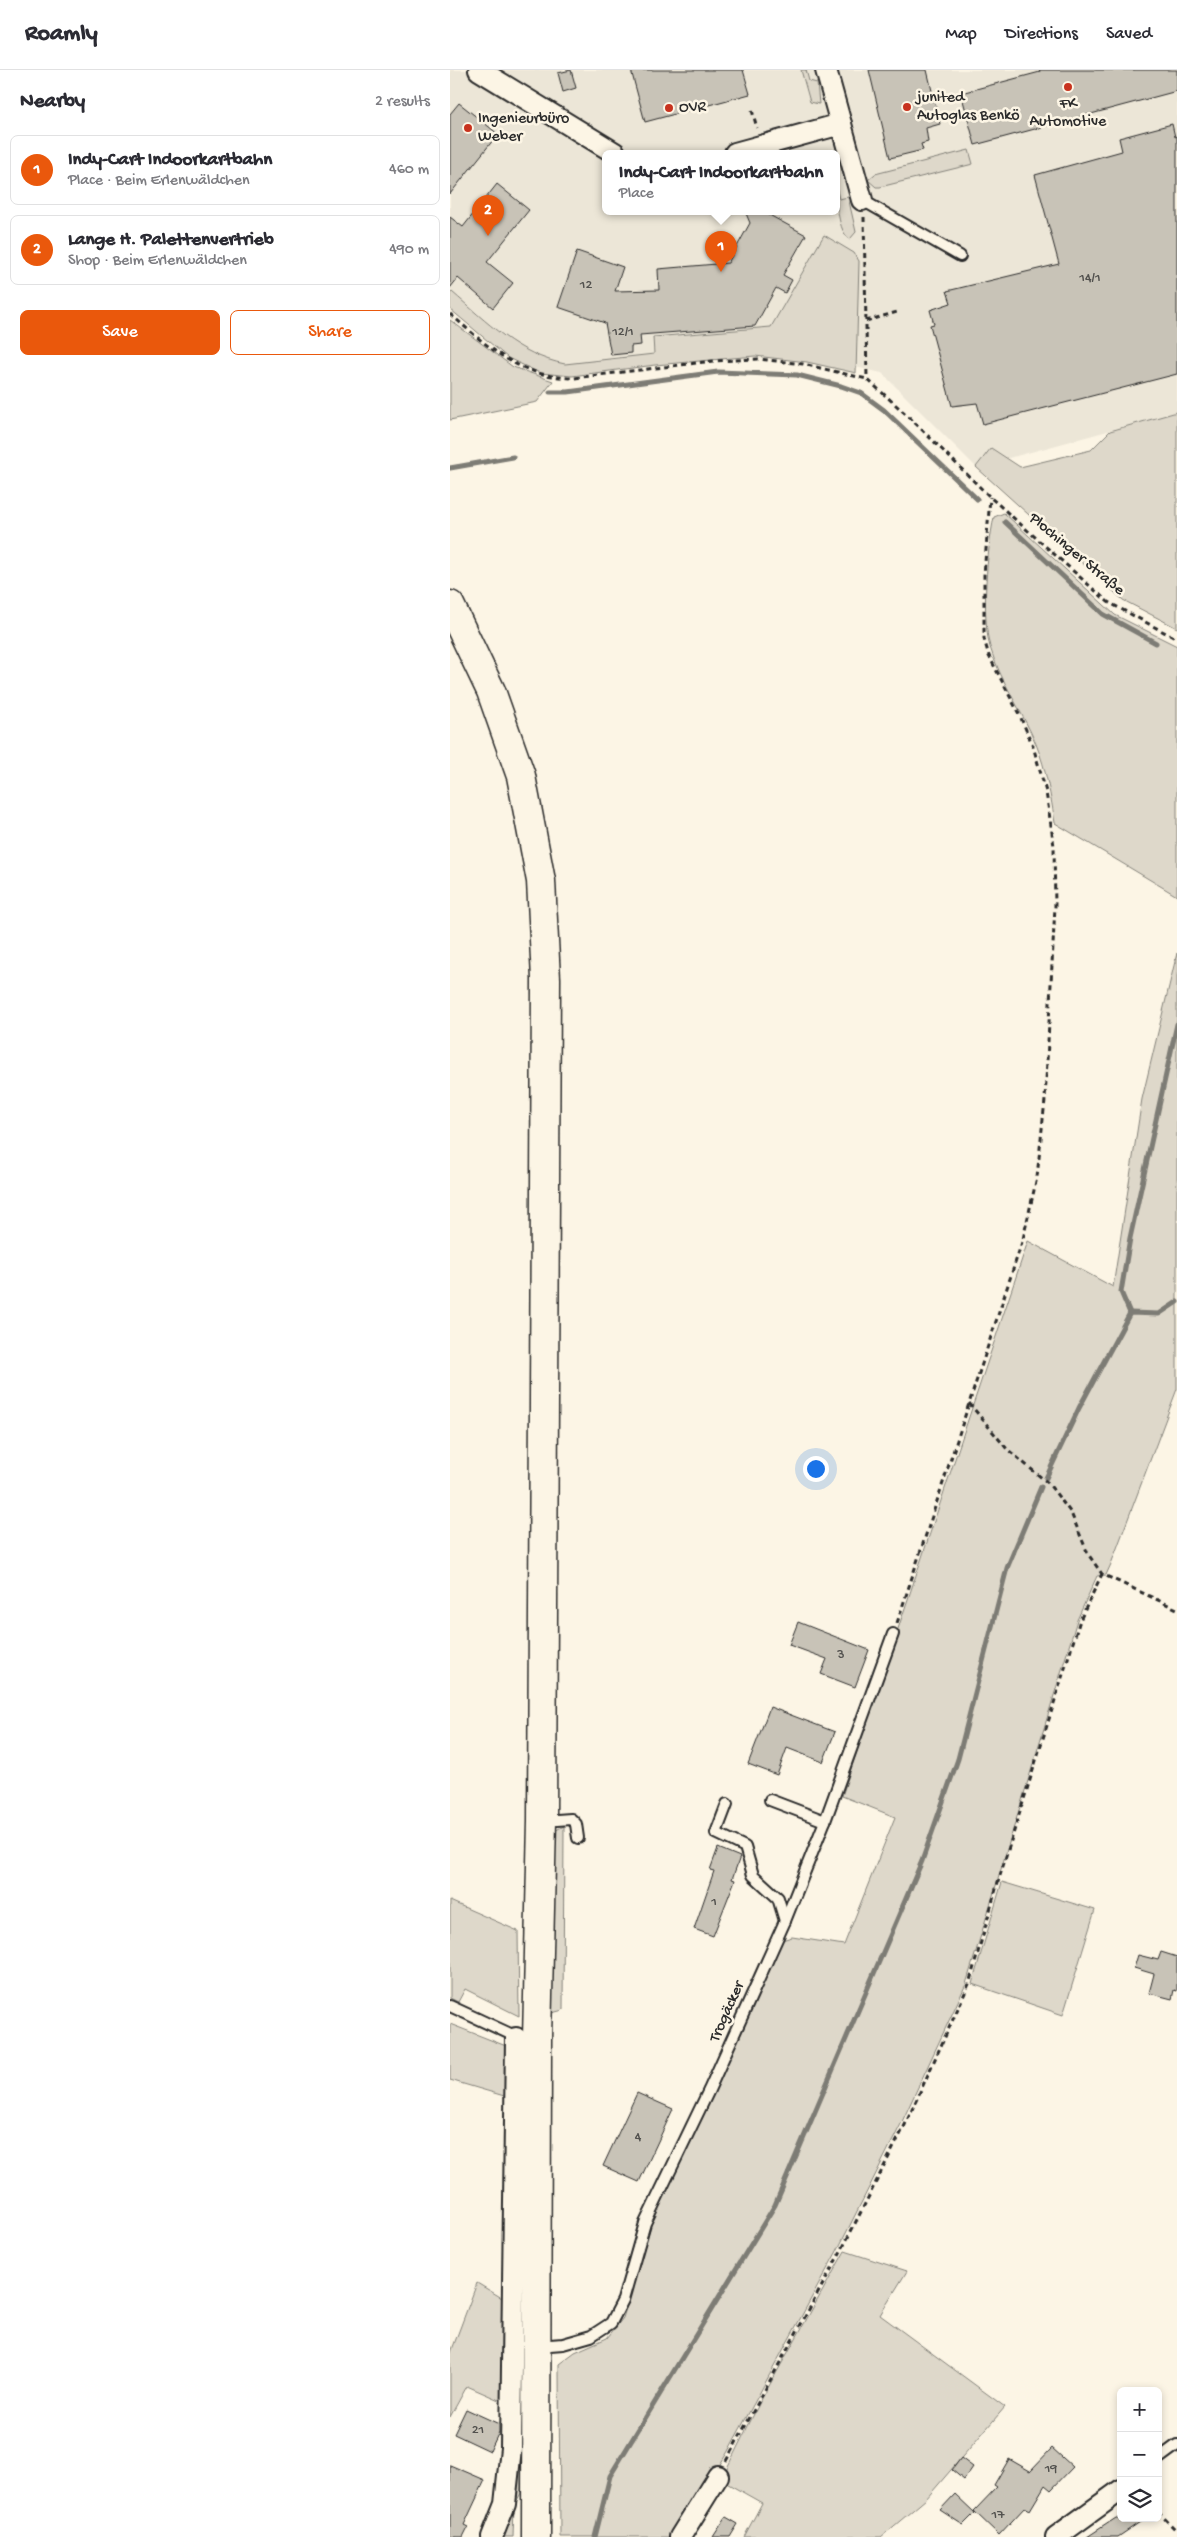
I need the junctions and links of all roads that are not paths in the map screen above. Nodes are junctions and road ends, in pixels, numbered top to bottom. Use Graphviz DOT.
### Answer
graph roads {
  1 [pos="479,70"];
  2 [pos="826,70"];
  3 [pos="841,124"];
  4 [pos="610,150"];
  5 [pos="746,150"];
  6 [pos="862,200"];
  7 [pos="960,256"];
  8 [pos="450,605"];
  9 [pos="893,1634"];
  10 [pos="770,1800"];
  11 [pos="727,1804"];
  12 [pos="542,1821"];
  13 [pos="825,1821"];
  14 [pos="578,1838"];
  15 [pos="785,1921"];
  16 [pos="450,2006"];
  17 [pos="526,2039"];
  18 [pos="536,2346"];
  19 [pos="1177,2445"];
  20 [pos="1162,2456"];
  21 [pos="718,2476"];
  22 [pos="1117,2493"];
  23 [pos="492,2537"];
  24 [pos="536,2537"];
  25 [pos="680,2537"];
  26 [pos="1056,2537"];
  1 -- 4 [label="street"];
  2 -- 3 [label="street"];
  3 -- 5 [label="street"];
  3 -- 6 [label="street"];
  6 -- 7 [label="lane"];
  8 -- 12 [label="main road"];
  9 -- 13 [label="lane, Trogäcker"];
  10 -- 13 [label="lane"];
  11 -- 15 [label="lane"];
  12 -- 14 [label="lane"];
  12 -- 17 [label="main road"];
  13 -- 15 [label="lane, Trogäcker"];
  15 -- 18 [label="lane, Trogäcker"];
  16 -- 17 [label="lane"];
  17 -- 18 [label="main road"];
  17 -- 23 [label="street"];
  18 -- 24 [label="main road"];
  19 -- 20 [label="lane"];
  21 -- 25 [label="street"];
  22 -- 26 [label="street"];
}
